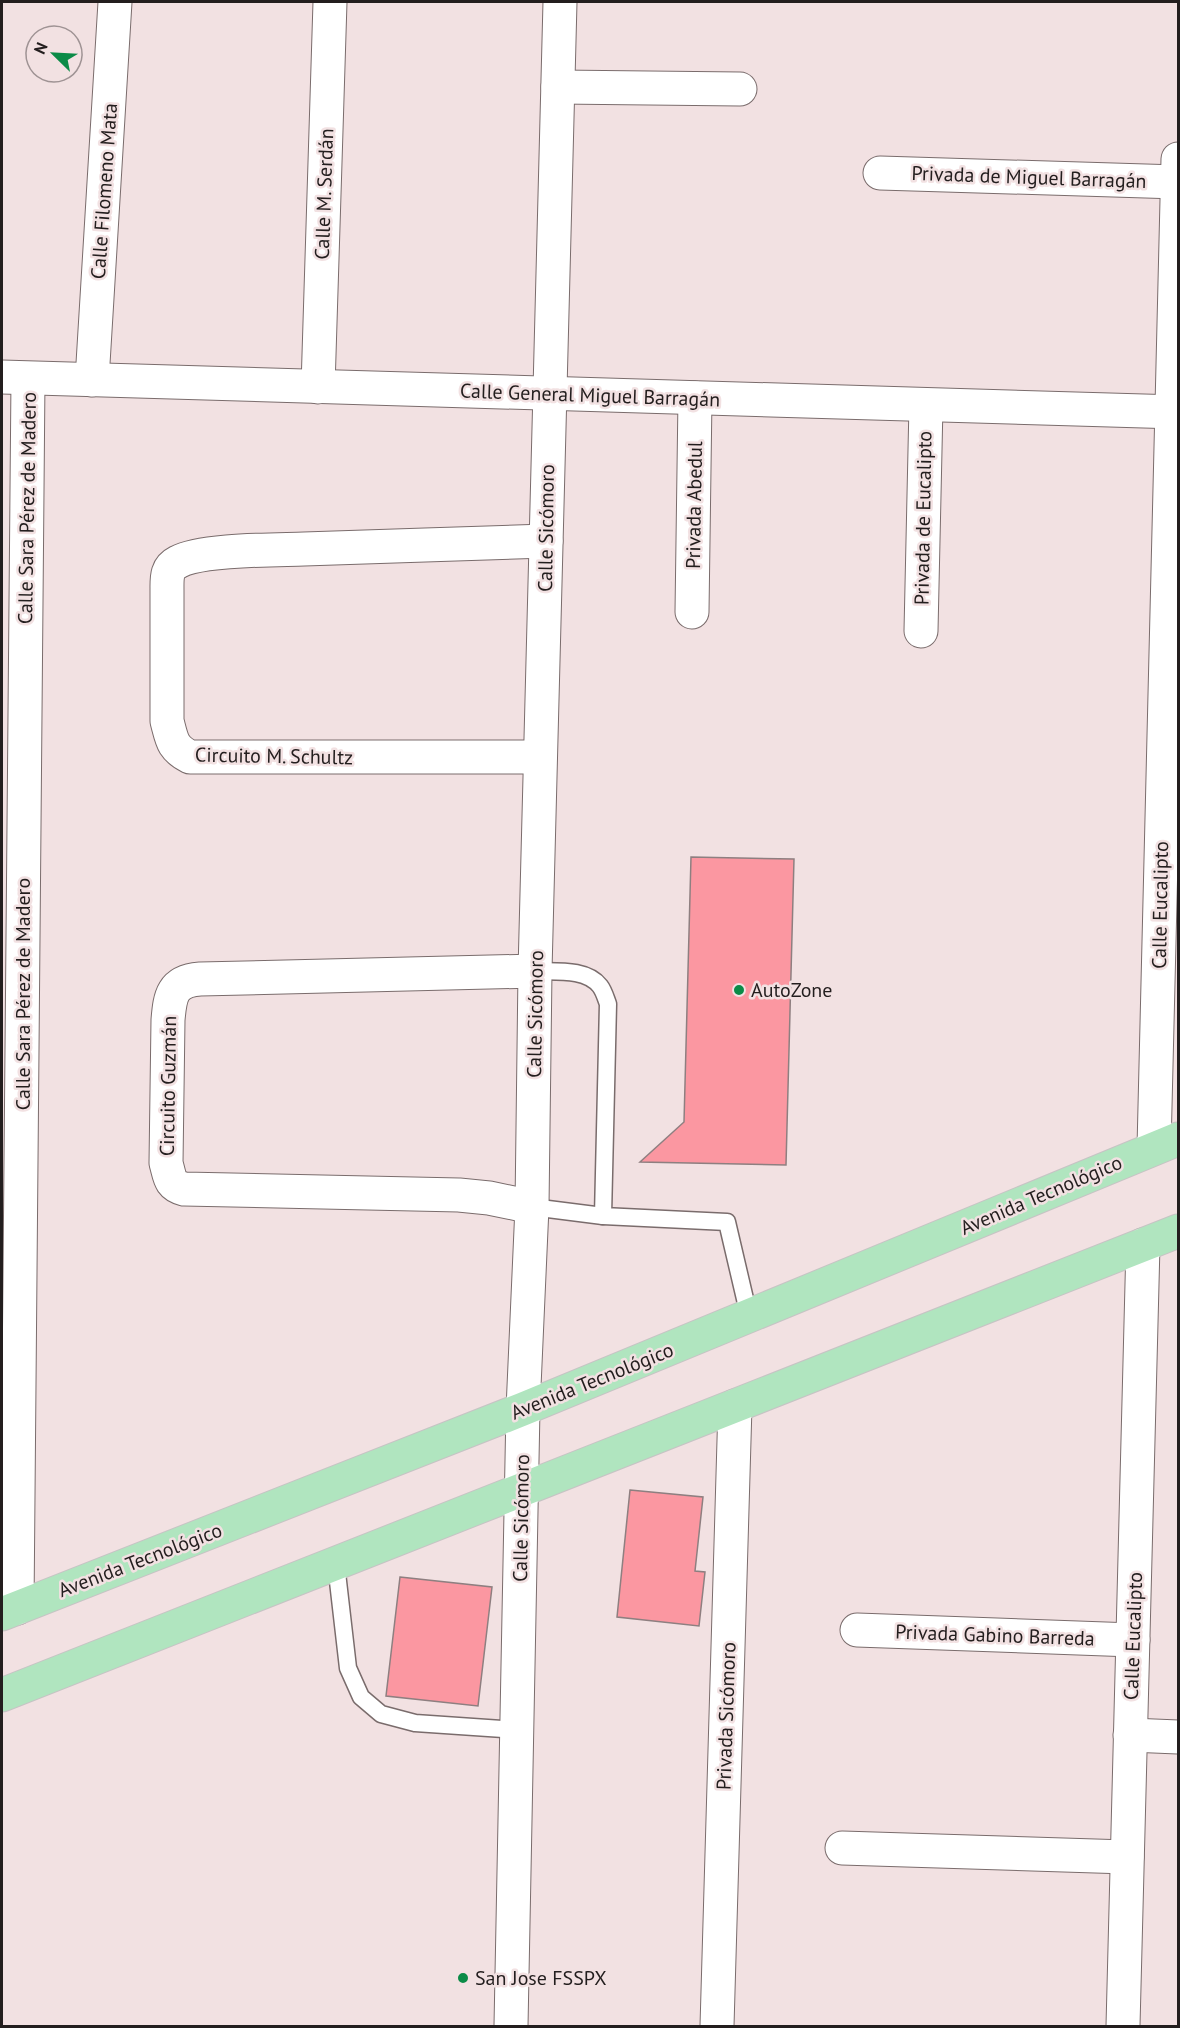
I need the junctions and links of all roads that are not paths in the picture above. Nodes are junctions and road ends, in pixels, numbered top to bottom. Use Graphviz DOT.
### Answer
graph roads {
  1 [pos="115,2"];
  2 [pos="330,2"];
  3 [pos="560,2"];
  4 [pos="558,87"];
  5 [pos="740,89"];
  6 [pos="1179,159"];
  7 [pos="880,173"];
  8 [pos="1178,182"];
  9 [pos="15,378"];
  10 [pos="92,380"];
  11 [pos="318,387"];
  12 [pos="550,395"];
  13 [pos="695,398"];
  14 [pos="926,405"];
  15 [pos="1175,412"];
  16 [pos="546,541"];
  17 [pos="692,612"];
  18 [pos="14,631"];
  19 [pos="921,631"];
  20 [pos="540,757"];
  21 [pos="13,874"];
  22 [pos="535,971"];
  23 [pos="11,1122"];
  24 [pos="1166,1143"];
  25 [pos="532,1207"];
  26 [pos="603,1216"];
  27 [pos="1179,1231"];
  28 [pos="1143,1245"];
  29 [pos="749,1316"];
  30 [pos="10,1368"];
  31 [pos="735,1406"];
  32 [pos="523,1409"];
  33 [pos="521,1490"];
  34 [pos="336,1564"];
  35 [pos="9,1611"];
  36 [pos="857,1630"];
  37 [pos="1133,1640"];
  38 [pos="2,1695"];
  39 [pos="516,1730"];
  40 [pos="1130,1735"];
  41 [pos="1179,1737"];
  42 [pos="842,1848"];
  43 [pos="1127,1857"];
  44 [pos="511,2026"];
  45 [pos="717,2026"];
  46 [pos="1123,2026"];
  1 -- 10 [label="street, Calle Filomeno Mata"];
  2 -- 11 [label="street, Calle M. Serdán"];
  3 -- 4 [label="street, Calle Sicómoro"];
  4 -- 5 [label="street"];
  4 -- 12 [label="street, Calle Sicómoro"];
  6 -- 8 [label="street, Calle Eucalipto"];
  7 -- 8 [label="street, Privada de Miguel Barragán"];
  8 -- 15 [label="street, Calle Eucalipto"];
  9 -- 10 [label="street, Calle General Miguel Barragán"];
  9 -- 18 [label="street, Calle Sara Pérez de Madero"];
  10 -- 11 [label="street, Calle General Miguel Barragán"];
  11 -- 12 [label="street, Calle General Miguel Barragán"];
  12 -- 13 [label="street, Calle General Miguel Barragán"];
  12 -- 16 [label="street, Calle Sicómoro"];
  13 -- 14 [label="street, Calle General Miguel Barragán"];
  13 -- 17 [label="street, Privada Abedul"];
  14 -- 15 [label="street, Calle General Miguel Barragán"];
  14 -- 19 [label="street, Privada de Eucalipto"];
  15 -- 24 [label="street, Calle Eucalipto"];
  16 -- 20 [label="street, Calle Sicómoro"];
  16 -- 20 [label="street, Circuito M. Schultz"];
  18 -- 21 [label="street, Calle Sara Pérez de Madero"];
  20 -- 22 [label="street, Calle Sicómoro"];
  21 -- 23 [label="street, Calle Sara Pérez de Madero"];
  22 -- 25 [label="street, Calle Sicómoro"];
  22 -- 25 [label="street, Circuito Guzmán"];
  22 -- 26 [label="lane"];
  23 -- 30 [label="street, Calle Sara Pérez de Madero"];
  24 -- 29 [label="main road, Avenida Tecnológico"];
  25 -- 26 [label="lane"];
  25 -- 32 [label="street, Calle Sicómoro"];
  26 -- 29 [label="lane"];
  27 -- 28 [label="main road"];
  28 -- 31 [label="main road"];
  28 -- 37 [label="street, Calle Eucalipto"];
  29 -- 32 [label="main road, Avenida Tecnológico"];
  30 -- 35 [label="street, Calle Sara Pérez de Madero"];
  31 -- 33 [label="main road"];
  31 -- 45 [label="street, Privada Sicómoro"];
  32 -- 33 [label="street, Calle Sicómoro"];
  32 -- 35 [label="main road, Avenida Tecnológico"];
  33 -- 34 [label="main road"];
  33 -- 39 [label="street, Calle Sicómoro"];
  34 -- 38 [label="main road"];
  34 -- 39 [label="lane"];
  36 -- 37 [label="street, Privada Gabino Barreda"];
  37 -- 40 [label="street, Calle Eucalipto"];
  39 -- 44 [label="street, Calle Sicómoro"];
  40 -- 41 [label="street"];
  40 -- 43 [label="street, Calle Eucalipto"];
  42 -- 43 [label="street"];
  43 -- 46 [label="street, Calle Eucalipto"];
}
